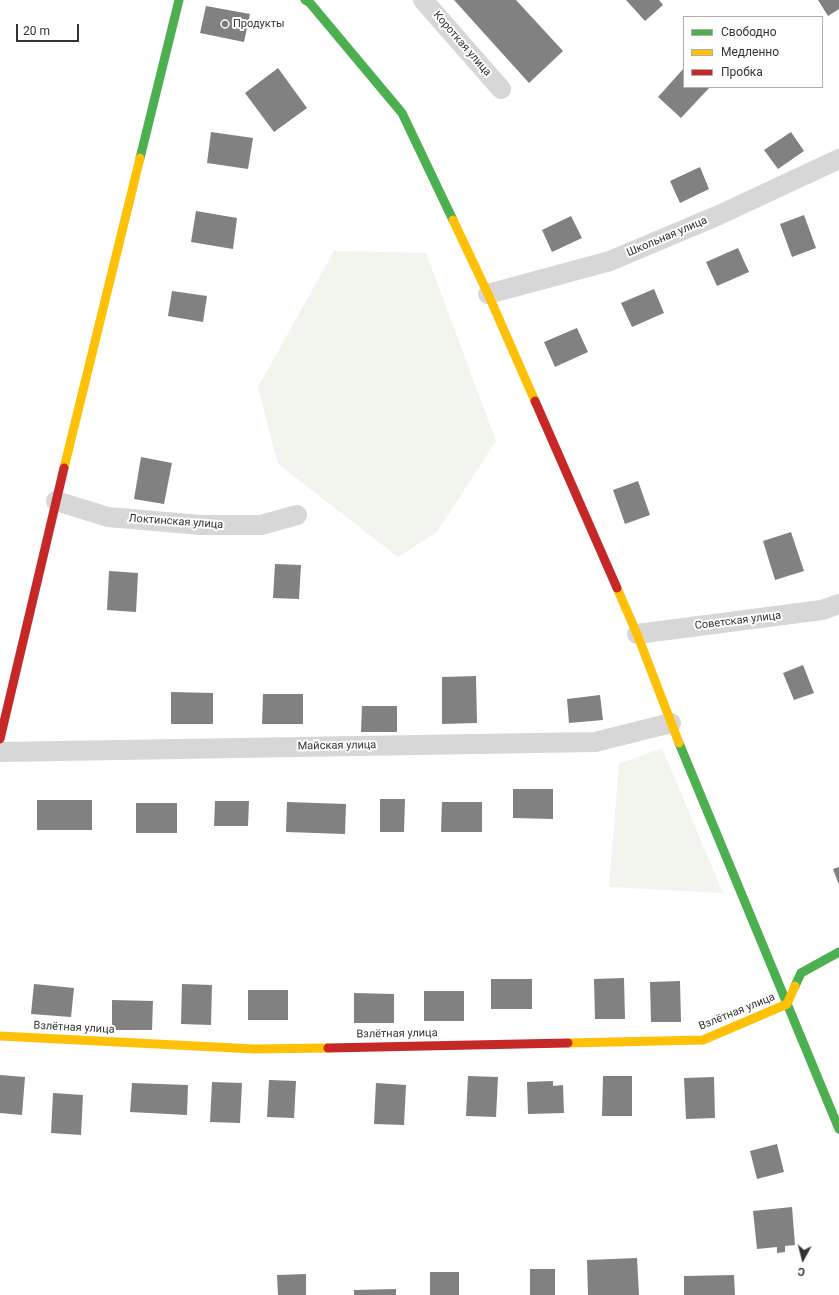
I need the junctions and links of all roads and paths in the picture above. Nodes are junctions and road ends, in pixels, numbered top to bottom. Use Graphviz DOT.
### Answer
graph roads {
  1 [pos="179,0"];
  2 [pos="305,0"];
  3 [pos="423,0"];
  4 [pos="501,89"];
  5 [pos="839,159"];
  6 [pos="488,294"];
  7 [pos="56,501"];
  8 [pos="297,515"];
  9 [pos="839,604"];
  10 [pos="637,634"];
  11 [pos="671,723"];
  12 [pos="0,739"];
  13 [pos="0,752"];
  14 [pos="839,952"];
  15 [pos="787,1004"];
  16 [pos="0,1036"];
  17 [pos="839,1130"];
  1 -- 7 [label="street"];
  2 -- 6 [label="street"];
  3 -- 4 [label="street, Короткая улица"];
  5 -- 6 [label="street, Школьная улица"];
  6 -- 10 [label="street"];
  7 -- 8 [label="street, Локтинская улица"];
  7 -- 12 [label="street"];
  9 -- 10 [label="street, Советская улица"];
  10 -- 11 [label="street"];
  11 -- 13 [label="street, Майская улица"];
  11 -- 15 [label="street"];
  14 -- 15 [label="street"];
  15 -- 16 [label="street, Взлётная улица"];
  15 -- 17 [label="street"];
}
